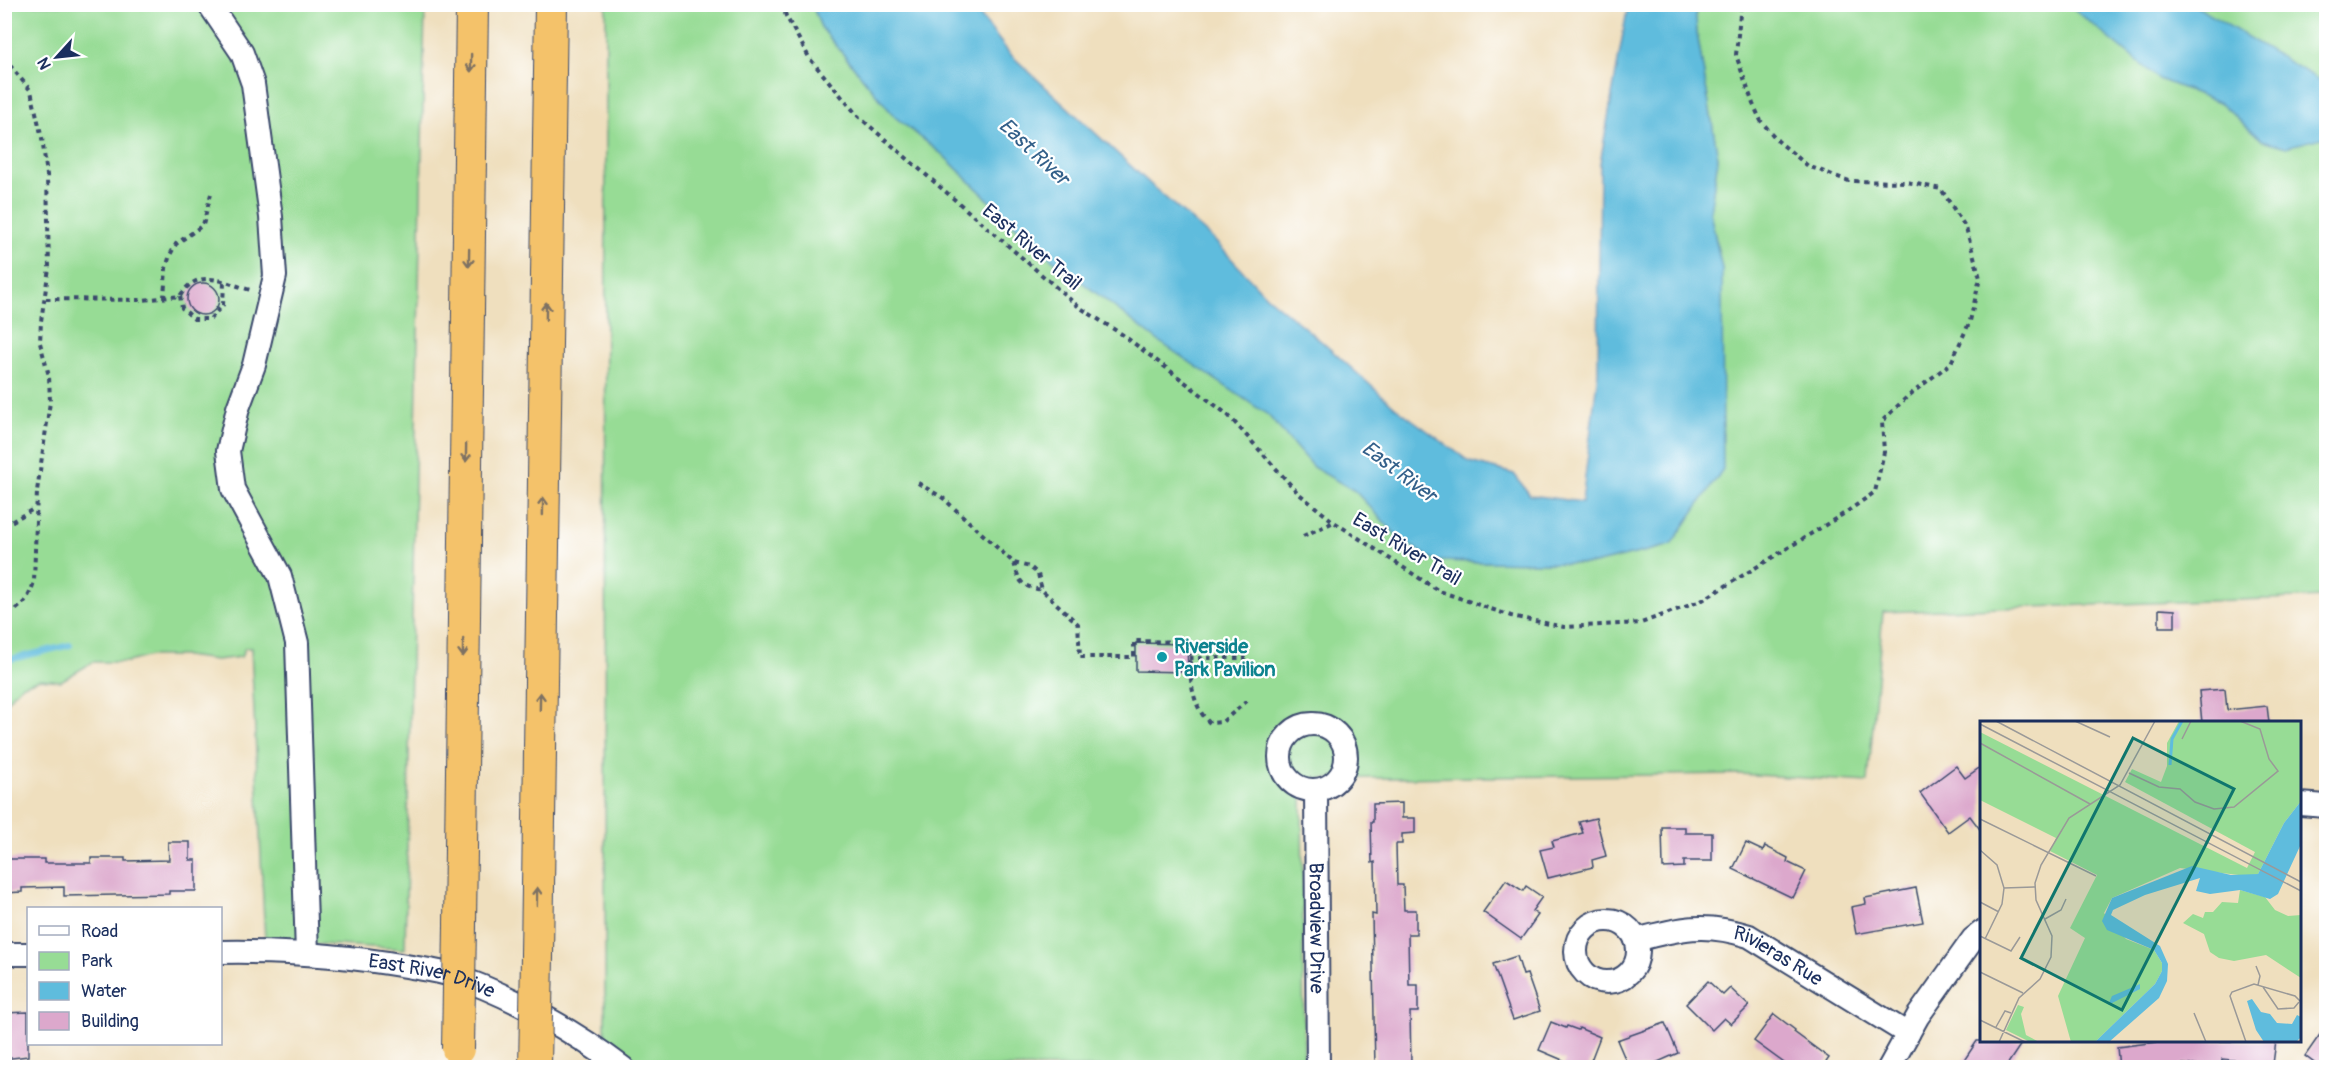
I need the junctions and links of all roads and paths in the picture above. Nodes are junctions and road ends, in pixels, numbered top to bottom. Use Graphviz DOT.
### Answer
graph roads {
  1 [pos="11,4"];
  2 [pos="209,4"];
  3 [pos="472,4"];
  4 [pos="550,4"];
  5 [pos="782,4"];
  6 [pos="1741,4"];
  7 [pos="2303,4"];
  8 [pos="4,12"];
  9 [pos="2326,14"];
  10 [pos="4,58"];
  11 [pos="211,194"];
  12 [pos="224,282"];
  13 [pos="271,295"];
  14 [pos="180,296"];
  15 [pos="164,298"];
  16 [pos="46,299"];
  17 [pos="918,483"];
  18 [pos="36,508"];
  19 [pos="1334,522"];
  20 [pos="4,526"];
  21 [pos="1303,536"];
  22 [pos="1014,563"];
  23 [pos="1042,590"];
  24 [pos="4,616"];
  25 [pos="1189,658"];
  26 [pos="1246,658"];
  27 [pos="1247,700"];
  28 [pos="1316,790"];
  29 [pos="2301,804"];
  30 [pos="2326,806"];
  31 [pos="1980,934"];
  32 [pos="1636,940"];
  33 [pos="222,952"];
  34 [pos="4,954"];
  35 [pos="27,954"];
  36 [pos="307,954"];
  37 [pos="1908,1034"];
  38 [pos="458,1058"];
  39 [pos="535,1068"];
  40 [pos="623,1068"];
  41 [pos="1318,1068"];
  42 [pos="1889,1068"];
  1 -- 8 [label="path"];
  2 -- 13 [label="street"];
  3 -- 38 [label="highway, one-way, bridge"];
  39 -- 4 [label="highway, one-way, bridge"];
  5 -- 19 [label="path, East River Trail"];
  6 -- 19 [label="path, East River Trail"];
  7 -- 9 [label="path"];
  10 -- 16 [label="path"];
  11 -- 15 [label="path"];
  12 -- 13 [label="path"];
  12 -- 14 [label="path"];
  12 -- 14 [label="path"];
  13 -- 36 [label="street"];
  14 -- 15 [label="path"];
  15 -- 16 [label="path"];
  16 -- 18 [label="path"];
  17 -- 22 [label="path"];
  18 -- 20 [label="path"];
  18 -- 24 [label="path"];
  19 -- 21 [label="path"];
  22 -- 23 [label="path"];
  22 -- 23 [label="path"];
  23 -- 25 [label="path"];
  25 -- 26 [label="path"];
  25 -- 27 [label="path"];
  28 -- 41 [label="street, Broadview Drive"];
  29 -- 30 [label="street"];
  31 -- 37 [label="street"];
  32 -- 37 [label="street, Rivieras Rue"];
  33 -- 36 [label="street, East River Drive"];
  34 -- 35 [label="street"];
  36 -- 40 [label="street, East River Drive"];
  37 -- 42 [label="street"];
}
